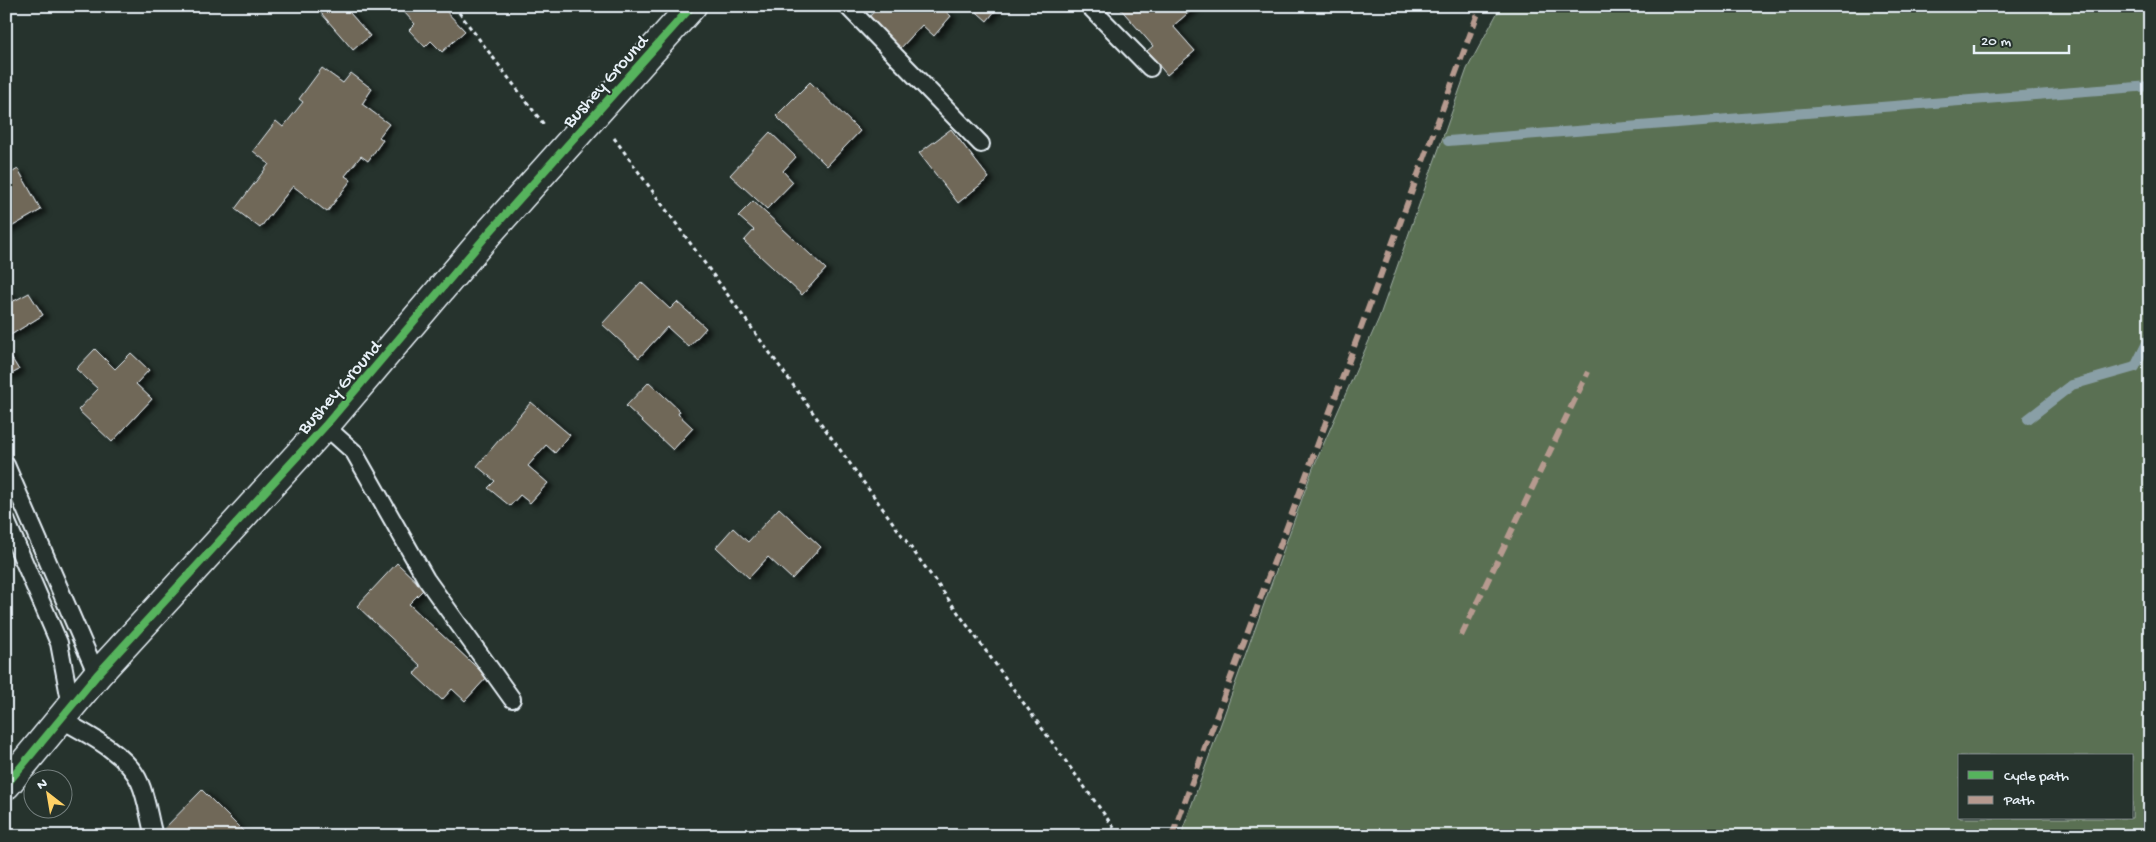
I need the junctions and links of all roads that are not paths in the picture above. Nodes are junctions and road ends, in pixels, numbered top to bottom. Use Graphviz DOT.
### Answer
graph roads {
  1 [pos="692,6"];
  2 [pos="847,6"];
  3 [pos="1089,6"];
  4 [pos="1150,68"];
  5 [pos="981,144"];
  6 [pos="326,426"];
  7 [pos="6,465"];
  8 [pos="6,520"];
  9 [pos="97,675"];
  10 [pos="512,699"];
  11 [pos="65,713"];
  12 [pos="6,785"];
  13 [pos="154,836"];
  1 -- 6 [label="street, Bushey Ground"];
  2 -- 5 [label="lane"];
  3 -- 4 [label="lane"];
  6 -- 9 [label="street, Bushey Ground"];
  6 -- 10 [label="lane"];
  7 -- 9 [label="lane"];
  8 -- 11 [label="lane"];
  9 -- 11 [label="street, Bushey Ground"];
  11 -- 12 [label="street, Bushey Ground"];
  11 -- 13 [label="lane"];
}
